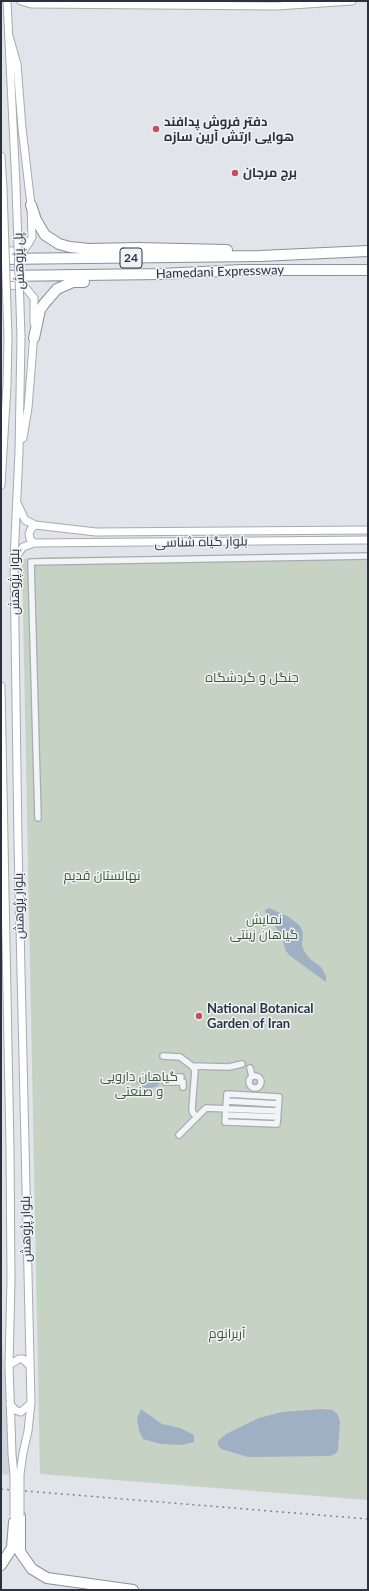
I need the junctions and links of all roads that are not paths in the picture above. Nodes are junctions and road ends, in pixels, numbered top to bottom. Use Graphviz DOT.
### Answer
graph roads {
  1 [pos="7,1"];
  2 [pos="21,1"];
  3 [pos="352,1"];
  4 [pos="9,36"];
  5 [pos="1,156"];
  6 [pos="31,204"];
  7 [pos="1,249"];
  8 [pos="368,251"];
  9 [pos="260,256"];
  10 [pos="1,259"];
  11 [pos="242,270"];
  12 [pos="368,270"];
  13 [pos="1,276"];
  14 [pos="1,291"];
  15 [pos="21,336"];
  16 [pos="34,338"];
  17 [pos="19,452"];
  18 [pos="1,459"];
  19 [pos="1,485"];
  20 [pos="17,501"];
  21 [pos="35,525"];
  22 [pos="368,530"];
  23 [pos="368,540"];
  24 [pos="34,544"];
  25 [pos="368,556"];
  26 [pos="14,559"];
  27 [pos="1,686"];
  28 [pos="38,818"];
  29 [pos="2,834"];
  30 [pos="2,858"];
  31 [pos="6,952"];
  32 [pos="1,959"];
  33 [pos="1,983"];
  34 [pos="6,994"];
  35 [pos="164,1056"];
  36 [pos="242,1064"];
  37 [pos="192,1066"];
  38 [pos="250,1068"];
  39 [pos="252,1076"];
  40 [pos="166,1082"];
  41 [pos="183,1087"];
  42 [pos="254,1088"];
  43 [pos="237,1095"];
  44 [pos="247,1095"];
  45 [pos="258,1096"];
  46 [pos="268,1096"];
  47 [pos="227,1101"];
  48 [pos="237,1101"];
  49 [pos="247,1102"];
  50 [pos="258,1103"];
  51 [pos="268,1103"];
  52 [pos="278,1104"];
  53 [pos="226,1108"];
  54 [pos="237,1108"];
  55 [pos="247,1109"];
  56 [pos="257,1110"];
  57 [pos="267,1110"];
  58 [pos="278,1114"];
  59 [pos="226,1115"];
  60 [pos="236,1115"];
  61 [pos="196,1116"];
  62 [pos="247,1116"];
  63 [pos="256,1116"];
  64 [pos="267,1117"];
  65 [pos="236,1122"];
  66 [pos="246,1123"];
  67 [pos="256,1123"];
  68 [pos="266,1124"];
  69 [pos="179,1135"];
  70 [pos="9,1364"];
  71 [pos="29,1365"];
  72 [pos="31,1403"];
  73 [pos="10,1404"];
  74 [pos="17,1474"];
  75 [pos="17,1516"];
  76 [pos="1,1565"];
  77 [pos="133,1590"];
  1 -- 4 [label="street"];
  2 -- 3 [label="street"];
  4 -- 6 [label="street"];
  4 -- 15 [label="street, پل پژوهش, bridge"];
  5 -- 18 [label="street, پل پژوهش, bridge"];
  6 -- 7 [label="street"];
  6 -- 9 [label="highway"];
  8 -- 9 [label="highway, Hamedani Expressway / 24"];
  9 -- 10 [label="highway, Hamedani Expressway / 24"];
  11 -- 12 [label="highway, Hamedani Expressway / 24"];
  11 -- 13 [label="highway, Hamedani Expressway / 24"];
  11 -- 16 [label="highway"];
  14 -- 16 [label="street"];
  15 -- 17 [label="street, بلوار پژوهش"];
  16 -- 17 [label="street"];
  17 -- 20 [label="street, بلوار پژوهش"];
  18 -- 19 [label="street"];
  20 -- 21 [label="street"];
  20 -- 26 [label="street, بلوار پژوهش"];
  21 -- 22 [label="street, بلوار گیاه شناسی"];
  21 -- 24 [label="street"];
  23 -- 24 [label="street, بلوار گیاه شناسی"];
  24 -- 26 [label="street"];
  25 -- 28 [label="street"];
  26 -- 71 [label="street, بلوار پژوهش"];
  27 -- 29 [label="street, بلوار پژوهش"];
  29 -- 30 [label="street, بلوار پژوهش"];
  30 -- 31 [label="street, بلوار پژوهش"];
  31 -- 32 [label="street"];
  31 -- 34 [label="street, بلوار پژوهش"];
  33 -- 34 [label="street"];
  34 -- 70 [label="street, بلوار پژوهش"];
  35 -- 37 [label="street"];
  36 -- 37 [label="street"];
  37 -- 61 [label="street"];
  38 -- 39 [label="street"];
  39 -- 42 [label="street"];
  39 -- 42 [label="street"];
  40 -- 41 [label="street"];
  42 -- 44 [label="street"];
  42 -- 45 [label="street"];
  43 -- 44 [label="street"];
  43 -- 47 [label="street"];
  43 -- 48 [label="street"];
  44 -- 45 [label="street"];
  44 -- 49 [label="street"];
  45 -- 46 [label="street"];
  45 -- 50 [label="street"];
  46 -- 51 [label="street"];
  46 -- 52 [label="street"];
  47 -- 48 [label="street"];
  47 -- 53 [label="street"];
  48 -- 49 [label="street"];
  48 -- 54 [label="street"];
  49 -- 50 [label="street"];
  49 -- 55 [label="street"];
  50 -- 51 [label="street"];
  50 -- 56 [label="street"];
  51 -- 52 [label="street"];
  51 -- 57 [label="street"];
  52 -- 58 [label="street"];
  53 -- 54 [label="street"];
  53 -- 59 [label="street"];
  53 -- 61 [label="street"];
  54 -- 55 [label="street"];
  54 -- 60 [label="street"];
  55 -- 56 [label="street"];
  55 -- 62 [label="street"];
  56 -- 57 [label="street"];
  56 -- 63 [label="street"];
  57 -- 58 [label="street"];
  57 -- 64 [label="street"];
  58 -- 64 [label="street"];
  58 -- 68 [label="street"];
  59 -- 60 [label="street"];
  59 -- 65 [label="street"];
  60 -- 62 [label="street"];
  60 -- 65 [label="street"];
  61 -- 69 [label="street"];
  62 -- 63 [label="street"];
  62 -- 66 [label="street"];
  63 -- 64 [label="street"];
  63 -- 67 [label="street"];
  64 -- 68 [label="street"];
  65 -- 66 [label="street"];
  66 -- 67 [label="street"];
  67 -- 68 [label="street"];
  70 -- 71 [label="street"];
  70 -- 73 [label="street, بلوار پژوهش"];
  71 -- 72 [label="street, بلوار پژوهش"];
  72 -- 73 [label="street"];
  72 -- 74 [label="street, بلوار پژوهش"];
  73 -- 74 [label="street, بلوار پژوهش"];
  74 -- 75 [label="street, bridge"];
  75 -- 76 [label="highway"];
  75 -- 77 [label="highway"];
}
